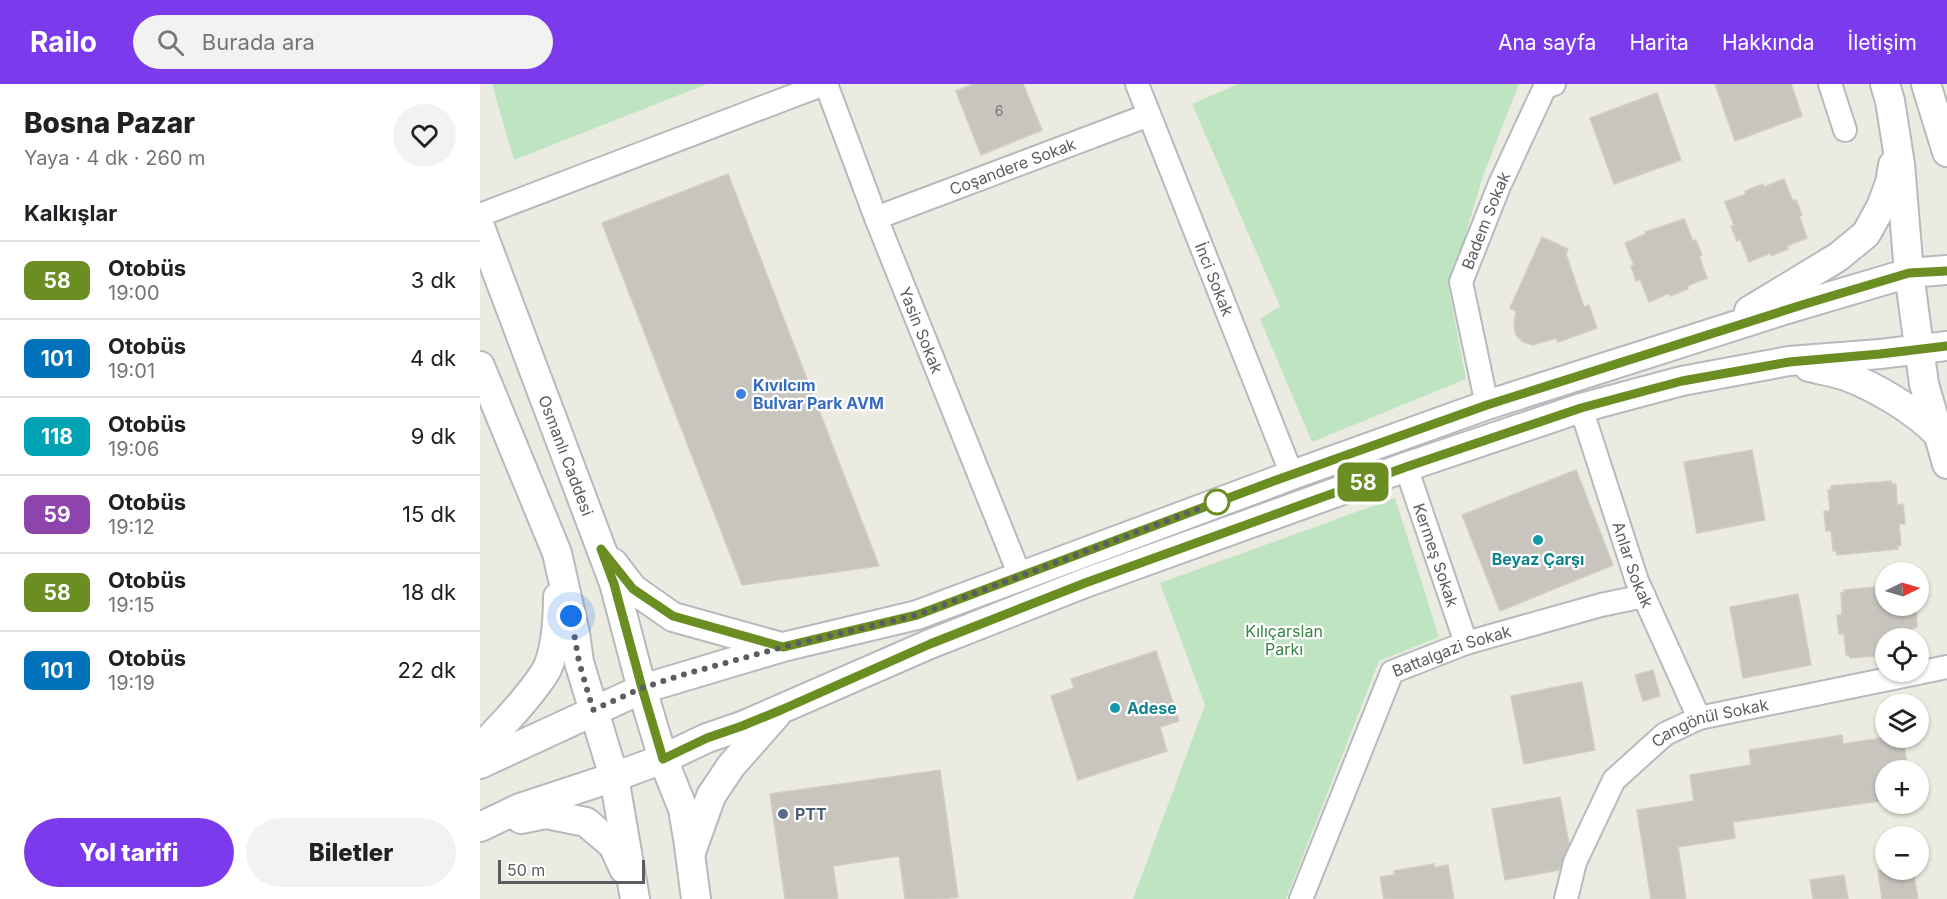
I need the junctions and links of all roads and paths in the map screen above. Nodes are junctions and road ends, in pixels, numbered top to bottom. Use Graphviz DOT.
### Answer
graph roads {
  1 [pos="825,84"];
  2 [pos="1137,84"];
  3 [pos="1554,84"];
  4 [pos="1830,84"];
  5 [pos="1885,84"];
  6 [pos="1926,84"];
  7 [pos="1149,115"];
  8 [pos="1845,130"];
  9 [pos="1897,149"];
  10 [pos="1947,152"];
  11 [pos="480,215"];
  12 [pos="876,218"];
  13 [pos="480,226"];
  14 [pos="1947,270"];
  15 [pos="1909,273"];
  16 [pos="1720,330"];
  17 [pos="1947,346"];
  18 [pos="1919,350"];
  19 [pos="1789,362"];
  20 [pos="480,366"];
  21 [pos="1487,405"];
  22 [pos="1581,408"];
  23 [pos="1938,434"];
  24 [pos="1947,464"];
  25 [pos="1406,467"];
  26 [pos="1292,475"];
  27 [pos="601,549"];
  28 [pos="557,552"];
  29 [pos="1020,576"];
  30 [pos="1644,596"];
  31 [pos="1466,643"];
  32 [pos="783,647"];
  33 [pos="1947,667"];
  34 [pos="642,688"];
  35 [pos="593,710"];
  36 [pos="781,710"];
  37 [pos="1699,718"];
  38 [pos="480,748"];
  39 [pos="663,759"];
  40 [pos="480,764"];
  41 [pos="614,777"];
  42 [pos="486,825"];
  43 [pos="690,854"];
  44 [pos="634,894"];
  45 [pos="696,899"];
  46 [pos="1302,899"];
  47 [pos="1566,899"];
  1 -- 11 [label="street"];
  1 -- 12 [label="street, Yasin Sokak"];
  2 -- 7 [label="street, İnci Sokak"];
  3 -- 21 [label="street, Badem Sokak"];
  4 -- 8 [label="street"];
  5 -- 9 [label="street"];
  6 -- 10 [label="street"];
  7 -- 12 [label="street, Coşandere Sokak"];
  7 -- 26 [label="street, İnci Sokak"];
  9 -- 15 [label="street"];
  9 -- 16 [label="street"];
  12 -- 29 [label="street, Yasin Sokak"];
  13 -- 27 [label="street, Osmanlı Caddesi"];
  14 -- 15 [label="street"];
  15 -- 16 [label="street"];
  15 -- 18 [label="street"];
  16 -- 21 [label="street"];
  17 -- 18 [label="street"];
  18 -- 19 [label="street"];
  18 -- 23 [label="street"];
  19 -- 22 [label="street"];
  19 -- 23 [label="street"];
  20 -- 28 [label="street"];
  21 -- 26 [label="street"];
  22 -- 25 [label="street"];
  22 -- 30 [label="street, Anlar Sokak"];
  23 -- 24 [label="street"];
  25 -- 31 [label="street, Kermeş Sokak"];
  25 -- 36 [label="street"];
  26 -- 29 [label="street"];
  27 -- 32 [label="street"];
  27 -- 34 [label="street, Osmanlı Caddesi"];
  28 -- 35 [label="street"];
  28 -- 38 [label="street"];
  29 -- 32 [label="street"];
  30 -- 31 [label="street, Battalgazi Sokak"];
  30 -- 37 [label="street, Anlar Sokak"];
  31 -- 46 [label="street, Battalgazi Sokak"];
  32 -- 34 [label="street"];
  33 -- 37 [label="street, Cangönül Sokak"];
  34 -- 35 [label="street"];
  34 -- 39 [label="street, Osmanlı Caddesi"];
  35 -- 40 [label="street"];
  35 -- 41 [label="street"];
  36 -- 39 [label="street"];
  36 -- 43 [label="street"];
  37 -- 47 [label="street, Cangönül Sokak"];
  39 -- 41 [label="street"];
  39 -- 43 [label="street"];
  41 -- 42 [label="street"];
  41 -- 44 [label="street"];
  42 -- 44 [label="street"];
  43 -- 45 [label="street"];
}
